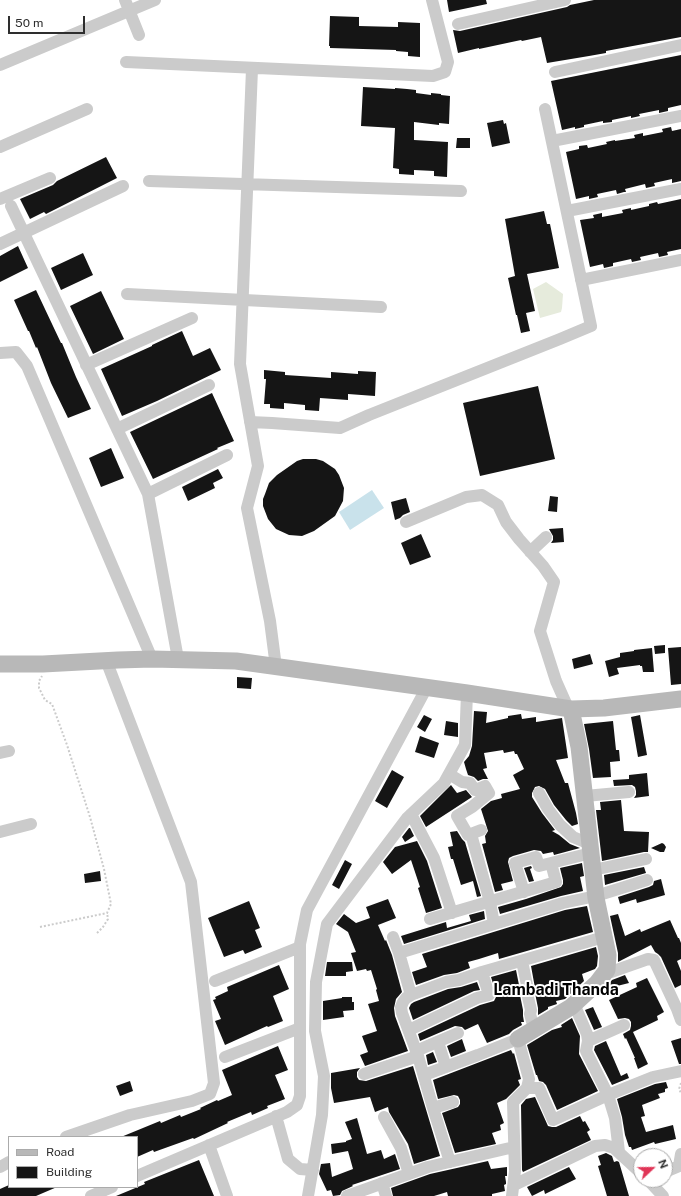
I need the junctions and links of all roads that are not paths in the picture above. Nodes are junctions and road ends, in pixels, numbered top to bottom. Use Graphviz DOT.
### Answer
graph roads {
  1 [pos="155,0"];
  2 [pos="432,0"];
  3 [pos="565,0"];
  4 [pos="127,5"];
  5 [pos="458,24"];
  6 [pos="139,34"];
  7 [pos="681,45"];
  8 [pos="126,62"];
  9 [pos="0,65"];
  10 [pos="252,69"];
  11 [pos="555,72"];
  12 [pos="87,109"];
  13 [pos="545,109"];
  14 [pos="681,116"];
  15 [pos="552,141"];
  16 [pos="0,147"];
  17 [pos="50,178"];
  18 [pos="149,181"];
  19 [pos="248,184"];
  20 [pos="123,186"];
  21 [pos="681,188"];
  22 [pos="461,191"];
  23 [pos="0,199"];
  24 [pos="11,206"];
  25 [pos="567,211"];
  26 [pos="24,232"];
  27 [pos="0,244"];
  28 [pos="681,260"];
  29 [pos="581,280"];
  30 [pos="127,294"];
  31 [pos="242,300"];
  32 [pos="381,307"];
  33 [pos="192,318"];
  34 [pos="0,353"];
  35 [pos="86,365"];
  36 [pos="209,385"];
  37 [pos="250,422"];
  38 [pos="117,429"];
  39 [pos="227,456"];
  40 [pos="148,494"];
  41 [pos="406,522"];
  42 [pos="546,537"];
  43 [pos="530,552"];
  44 [pos="152,659"];
  45 [pos="178,659"];
  46 [pos="106,660"];
  47 [pos="0,664"];
  48 [pos="276,667"];
  49 [pos="427,687"];
  50 [pos="468,693"];
  51 [pos="681,699"];
  52 [pos="570,708"];
  53 [pos="449,774"];
  54 [pos="629,792"];
  55 [pos="539,793"];
  56 [pos="585,796"];
  57 [pos="411,814"];
  58 [pos="31,824"];
  59 [pos="0,832"];
  60 [pos="590,849"];
  61 [pos="646,859"];
  62 [pos="551,863"];
  63 [pos="593,870"];
  64 [pos="647,880"];
  65 [pos="524,892"];
  66 [pos="596,896"];
  67 [pos="490,902"];
  68 [pos="452,913"];
  69 [pos="430,919"];
  70 [pos="494,924"];
  71 [pos="393,937"];
  72 [pos="604,937"];
  73 [pos="300,947"];
  74 [pos="400,953"];
  75 [pos="522,961"];
  76 [pos="607,970"];
  77 [pos="482,972"];
  78 [pos="215,981"];
  79 [pos="676,994"];
  80 [pos="412,995"];
  81 [pos="574,1004"];
  82 [pos="680,1014"];
  83 [pos="624,1025"];
  84 [pos="300,1028"];
  85 [pos="534,1029"];
  86 [pos="409,1030"];
  87 [pos="458,1034"];
  88 [pos="518,1038"];
  89 [pos="588,1041"];
  90 [pos="438,1042"];
  91 [pos="417,1053"];
  92 [pos="225,1057"];
  93 [pos="446,1067"];
  94 [pos="681,1071"];
  95 [pos="364,1074"];
  96 [pos="424,1075"];
  97 [pos="527,1088"];
  98 [pos="608,1095"];
  99 [pos="452,1102"];
  100 [pos="433,1108"];
  101 [pos="276,1116"];
  102 [pos="384,1117"];
  103 [pos="69,1136"];
  104 [pos="208,1145"];
  105 [pos="514,1147"];
  106 [pos="619,1152"];
  107 [pos="681,1154"];
  108 [pos="450,1162"];
  109 [pos="633,1165"];
  110 [pos="673,1169"];
  111 [pos="313,1170"];
  112 [pos="409,1174"];
  113 [pos="138,1176"];
  114 [pos="382,1183"];
  115 [pos="110,1188"];
  116 [pos="656,1188"];
  117 [pos="513,1190"];
  118 [pos="90,1196"];
  119 [pos="227,1196"];
  120 [pos="308,1196"];
  121 [pos="347,1196"];
  122 [pos="386,1196"];
  123 [pos="664,1196"];
  1 -- 4 [label="street"];
  2 -- 10 [label="street"];
  3 -- 5 [label="street"];
  4 -- 6 [label="street"];
  4 -- 9 [label="street"];
  7 -- 11 [label="street"];
  8 -- 10 [label="street"];
  10 -- 19 [label="street"];
  12 -- 16 [label="street"];
  13 -- 15 [label="street"];
  14 -- 15 [label="street"];
  15 -- 25 [label="street"];
  17 -- 23 [label="street"];
  18 -- 19 [label="street"];
  19 -- 22 [label="street"];
  19 -- 31 [label="street"];
  20 -- 26 [label="street"];
  21 -- 25 [label="street"];
  24 -- 26 [label="street"];
  25 -- 29 [label="street"];
  26 -- 27 [label="street"];
  26 -- 35 [label="street"];
  28 -- 29 [label="street"];
  29 -- 37 [label="street"];
  30 -- 31 [label="street"];
  31 -- 32 [label="street"];
  31 -- 37 [label="street"];
  33 -- 35 [label="street"];
  34 -- 44 [label="street"];
  35 -- 38 [label="street"];
  36 -- 38 [label="street"];
  37 -- 48 [label="street"];
  38 -- 40 [label="street"];
  39 -- 40 [label="street"];
  40 -- 45 [label="street"];
  41 -- 43 [label="street"];
  42 -- 43 [label="street"];
  43 -- 52 [label="street"];
  44 -- 45 [label="main road"];
  44 -- 46 [label="main road"];
  45 -- 48 [label="main road"];
  46 -- 47 [label="main road"];
  46 -- 103 [label="street"];
  48 -- 49 [label="main road"];
  49 -- 50 [label="main road"];
  49 -- 73 [label="street"];
  50 -- 52 [label="main road"];
  50 -- 53 [label="street"];
  51 -- 52 [label="main road"];
  52 -- 56 [label="main road"];
  53 -- 57 [label="street"];
  53 -- 67 [label="street"];
  54 -- 56 [label="street"];
  55 -- 60 [label="street"];
  56 -- 60 [label="main road"];
  57 -- 68 [label="street"];
  57 -- 111 [label="street"];
  58 -- 59 [label="street"];
  60 -- 62 [label="street"];
  60 -- 63 [label="main road"];
  61 -- 63 [label="street"];
  62 -- 65 [label="street"];
  62 -- 65 [label="street"];
  63 -- 66 [label="main road"];
  64 -- 66 [label="street"];
  65 -- 67 [label="street"];
  66 -- 70 [label="street"];
  66 -- 72 [label="main road"];
  67 -- 68 [label="street"];
  67 -- 70 [label="street"];
  68 -- 69 [label="street"];
  70 -- 74 [label="street"];
  71 -- 74 [label="street"];
  72 -- 75 [label="street"];
  72 -- 76 [label="main road"];
  73 -- 78 [label="street"];
  73 -- 84 [label="street"];
  74 -- 80 [label="street"];
  75 -- 77 [label="street"];
  75 -- 85 [label="street"];
  76 -- 79 [label="street"];
  76 -- 81 [label="main road"];
  77 -- 80 [label="street"];
  77 -- 86 [label="street"];
  79 -- 82 [label="street"];
  80 -- 86 [label="street"];
  81 -- 85 [label="main road"];
  81 -- 89 [label="street"];
  83 -- 89 [label="street"];
  84 -- 92 [label="street"];
  84 -- 101 [label="street"];
  85 -- 88 [label="main road"];
  86 -- 91 [label="street"];
  87 -- 90 [label="street"];
  88 -- 93 [label="street"];
  88 -- 97 [label="street"];
  89 -- 98 [label="street"];
  90 -- 91 [label="street"];
  90 -- 93 [label="street"];
  91 -- 95 [label="street"];
  91 -- 96 [label="street"];
  93 -- 96 [label="street"];
  94 -- 98 [label="street"];
  96 -- 100 [label="street"];
  97 -- 98 [label="street"];
  97 -- 105 [label="street"];
  98 -- 106 [label="street"];
  99 -- 100 [label="street"];
  100 -- 108 [label="street"];
  101 -- 104 [label="street"];
  101 -- 111 [label="street"];
  102 -- 112 [label="street"];
  104 -- 113 [label="street"];
  104 -- 119 [label="street"];
  105 -- 108 [label="street"];
  105 -- 117 [label="street"];
  106 -- 109 [label="street"];
  106 -- 117 [label="street"];
  107 -- 110 [label="street"];
  108 -- 112 [label="street"];
  111 -- 120 [label="street"];
  112 -- 114 [label="street"];
  114 -- 121 [label="street"];
  114 -- 122 [label="street"];
  115 -- 118 [label="street"];
  116 -- 123 [label="street"];
}
